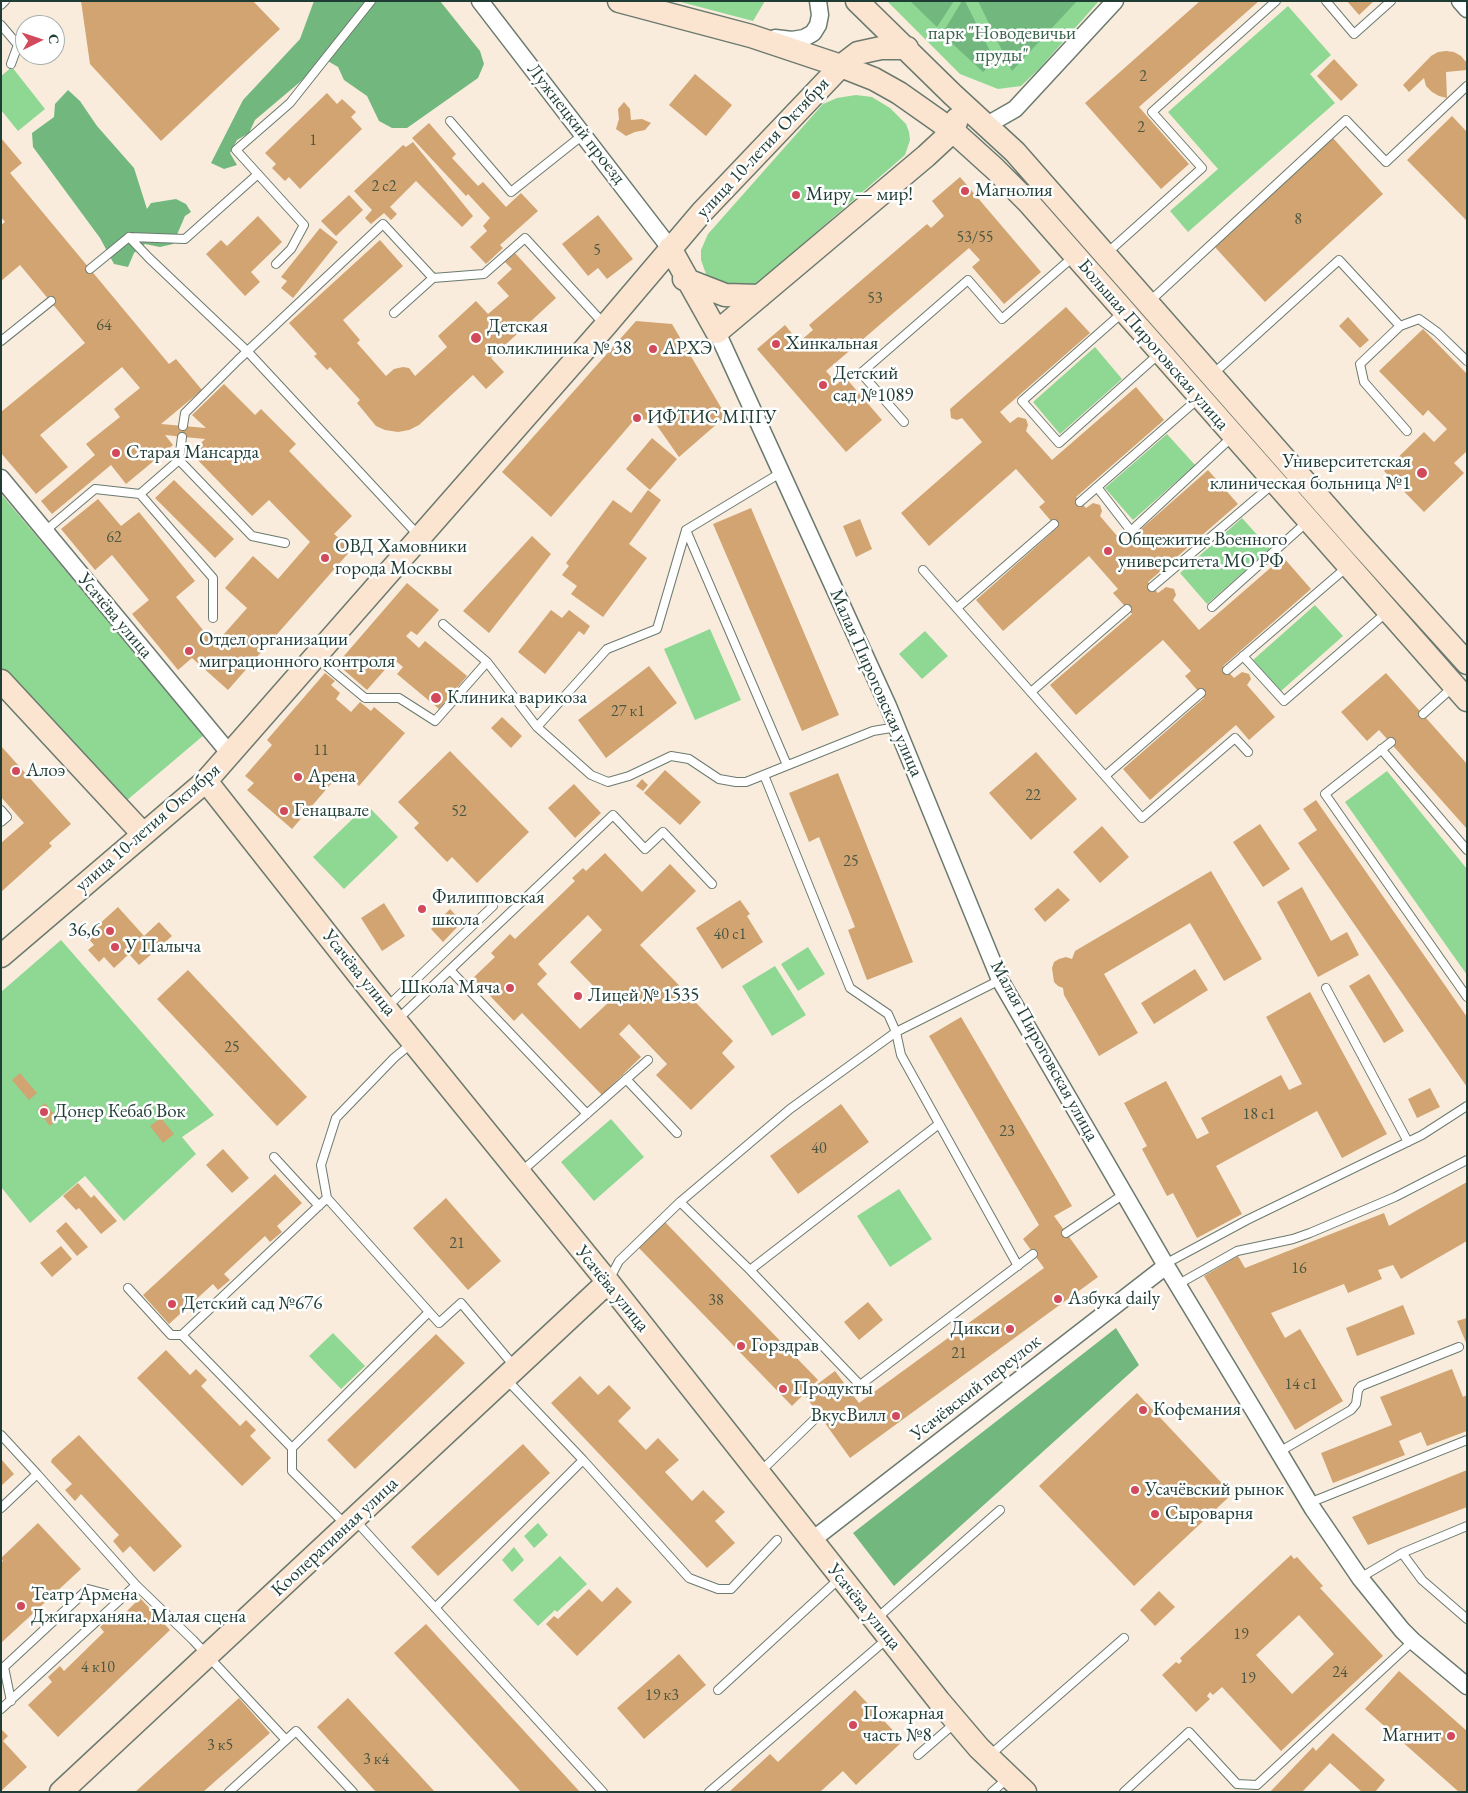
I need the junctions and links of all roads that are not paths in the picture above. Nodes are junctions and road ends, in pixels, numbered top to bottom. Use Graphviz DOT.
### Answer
graph roads {
  1 [pos="5,1"];
  2 [pos="371,1"];
  3 [pos="480,1"];
  4 [pos="619,1"];
  5 [pos="818,1"];
  6 [pos="857,1"];
  7 [pos="1115,1"];
  8 [pos="1276,1"];
  9 [pos="1326,1"];
  10 [pos="1391,1"];
  11 [pos="1,5"];
  12 [pos="1,25"];
  13 [pos="751,36"];
  14 [pos="907,48"];
  15 [pos="11,64"];
  16 [pos="841,66"];
  17 [pos="1467,86"];
  18 [pos="952,94"];
  19 [pos="450,121"];
  20 [pos="987,125"];
  21 [pos="953,131"];
  22 [pos="584,134"];
  23 [pos="258,174"];
  24 [pos="129,237"];
  25 [pos="670,248"];
  26 [pos="1106,254"];
  27 [pos="1075,256"];
  28 [pos="276,264"];
  29 [pos="90,269"];
  30 [pos="433,278"];
  31 [pos="688,280"];
  32 [pos="640,285"];
  33 [pos="760,296"];
  34 [pos="50,301"];
  35 [pos="1148,303"];
  36 [pos="1124,312"];
  37 [pos="394,313"];
  38 [pos="606,326"];
  39 [pos="1400,326"];
  40 [pos="718,332"];
  41 [pos="1,341"];
  42 [pos="248,352"];
  43 [pos="1160,353"];
  44 [pos="1467,361"];
  45 [pos="1212,375"];
  46 [pos="1200,398"];
  47 [pos="904,422"];
  48 [pos="183,426"];
  49 [pos="1407,431"];
  50 [pos="1233,435"];
  51 [pos="182,437"];
  52 [pos="179,460"];
  53 [pos="782,472"];
  54 [pos="1,478"];
  55 [pos="1275,482"];
  56 [pos="1097,487"];
  57 [pos="140,494"];
  58 [pos="1080,502"];
  59 [pos="1309,521"];
  60 [pos="1054,524"];
  61 [pos="686,530"];
  62 [pos="45,531"];
  63 [pos="420,538"];
  64 [pos="285,543"];
  65 [pos="1349,566"];
  66 [pos="923,570"];
  67 [pos="1152,587"];
  68 [pos="1212,607"];
  69 [pos="957,608"];
  70 [pos="1127,609"];
  71 [pos="1388,610"];
  72 [pos="214,618"];
  73 [pos="443,624"];
  74 [pos="316,656"];
  75 [pos="1243,656"];
  76 [pos="487,662"];
  77 [pos="1467,663"];
  78 [pos="1227,670"];
  79 [pos="1,681"];
  80 [pos="1031,692"];
  81 [pos="1201,693"];
  82 [pos="1461,693"];
  83 [pos="1423,714"];
  84 [pos="538,727"];
  85 [pos="897,727"];
  86 [pos="1390,742"];
  87 [pos="1381,749"];
  88 [pos="1248,752"];
  89 [pos="230,754"];
  90 [pos="787,765"];
  91 [pos="764,775"];
  92 [pos="1105,776"];
  93 [pos="206,781"];
  94 [pos="1,810"];
  95 [pos="1,822"];
  96 [pos="143,834"];
  97 [pos="1467,850"];
  98 [pos="712,884"];
  99 [pos="493,906"];
  100 [pos="1,956"];
  101 [pos="450,970"];
  102 [pos="1000,980"];
  103 [pos="1326,988"];
  104 [pos="1467,997"];
  105 [pos="391,1014"];
  106 [pos="896,1032"];
  107 [pos="413,1042"];
  108 [pos="648,1060"];
  109 [pos="626,1079"];
  110 [pos="1467,1106"];
  111 [pos="587,1114"];
  112 [pos="939,1124"];
  113 [pos="677,1133"];
  114 [pos="1408,1142"];
  115 [pos="274,1156"];
  116 [pos="1467,1160"];
  117 [pos="519,1173"];
  118 [pos="1124,1194"];
  119 [pos="327,1198"];
  120 [pos="680,1202"];
  121 [pos="319,1206"];
  122 [pos="1066,1233"];
  123 [pos="1033,1254"];
  124 [pos="1165,1265"];
  125 [pos="1018,1266"];
  126 [pos="750,1270"];
  127 [pos="608,1282"];
  128 [pos="1177,1285"];
  129 [pos="128,1288"];
  130 [pos="429,1312"];
  131 [pos="182,1335"];
  132 [pos="1459,1347"];
  133 [pos="511,1374"];
  134 [pos="860,1385"];
  135 [pos="851,1392"];
  136 [pos="819,1415"];
  137 [pos="1,1435"];
  138 [pos="1467,1440"];
  139 [pos="292,1448"];
  140 [pos="1279,1452"];
  141 [pos="583,1460"];
  142 [pos="37,1474"];
  143 [pos="758,1474"];
  144 [pos="1309,1503"];
  145 [pos="1,1508"];
  146 [pos="1000,1510"];
  147 [pos="350,1523"];
  148 [pos="1467,1526"];
  149 [pos="777,1540"];
  150 [pos="811,1541"];
  151 [pos="1402,1553"];
  152 [pos="840,1577"];
  153 [pos="1360,1578"];
  154 [pos="136,1585"];
  155 [pos="122,1598"];
  156 [pos="435,1608"];
  157 [pos="1467,1619"];
  158 [pos="882,1629"];
  159 [pos="1124,1638"];
  160 [pos="1413,1641"];
  161 [pos="207,1656"];
  162 [pos="1467,1686"];
  163 [pos="718,1690"];
  164 [pos="11,1701"];
  165 [pos="1,1709"];
  166 [pos="956,1721"];
  167 [pos="286,1740"];
  168 [pos="918,1755"];
  169 [pos="989,1757"];
  170 [pos="1017,1784"];
  171 [pos="61,1792"];
  172 [pos="229,1792"];
  173 [pos="353,1792"];
  174 [pos="603,1792"];
  175 [pos="709,1792"];
  176 [pos="992,1792"];
  177 [pos="1124,1792"];
  1 -- 11 [label="lane"];
  2 -- 23 [label="lane"];
  3 -- 22 [label="street, Лужнецкий проезд"];
  4 -- 13 [label="street, Большая Пироговская улица"];
  5 -- 13 [label="street"];
  6 -- 14 [label="street"];
  7 -- 20 [label="street"];
  8 -- 26 [label="lane"];
  9 -- 10 [label="lane"];
  12 -- 15 [label="lane"];
  13 -- 16 [label="street, Большая Пироговская улица"];
  14 -- 16 [label="street, улица 10-летия Октября"];
  14 -- 18 [label="street"];
  16 -- 21 [label="street, Большая Пироговская улица"];
  16 -- 25 [label="street, улица 10-летия Октября"];
  17 -- 35 [label="lane"];
  18 -- 20 [label="street"];
  18 -- 21 [label="street"];
  19 -- 22 [label="lane"];
  20 -- 21 [label="street"];
  20 -- 26 [label="street, Большая Пироговская улица"];
  21 -- 27 [label="street, Большая Пироговская улица"];
  21 -- 33 [label="street"];
  22 -- 25 [label="street, Лужнецкий проезд"];
  23 -- 24 [label="lane"];
  23 -- 28 [label="lane"];
  24 -- 29 [label="lane"];
  24 -- 42 [label="lane"];
  25 -- 31 [label="street, Малая Пироговская улица"];
  25 -- 32 [label="street, улица 10-летия Октября"];
  26 -- 35 [label="street, Большая Пироговская улица"];
  27 -- 36 [label="street, Большая Пироговская улица"];
  27 -- 47 [label="lane"];
  30 -- 37 [label="lane"];
  30 -- 38 [label="lane"];
  30 -- 42 [label="lane"];
  31 -- 32 [label="street, улица 10-летия Октября"];
  31 -- 33 [label="street, улица 10-летия Октября"];
  31 -- 40 [label="street, Малая Пироговская улица"];
  32 -- 38 [label="street, улица 10-летия Октября"];
  33 -- 40 [label="street"];
  34 -- 41 [label="lane"];
  35 -- 45 [label="street, Большая Пироговская улица"];
  36 -- 43 [label="street, Большая Пироговская улица"];
  36 -- 43 [label="lane"];
  38 -- 63 [label="street, улица 10-летия Октября"];
  39 -- 44 [label="lane"];
  39 -- 45 [label="lane"];
  39 -- 49 [label="lane"];
  40 -- 53 [label="street, Малая Пироговская улица"];
  42 -- 48 [label="lane"];
  42 -- 63 [label="lane"];
  43 -- 46 [label="street, Большая Пироговская улица"];
  45 -- 77 [label="street, Большая Пироговская улица"];
  46 -- 50 [label="street, Большая Пироговская улица"];
  46 -- 56 [label="lane"];
  50 -- 55 [label="street, Большая Пироговская улица"];
  50 -- 56 [label="lane"];
  51 -- 52 [label="lane"];
  52 -- 57 [label="lane"];
  52 -- 64 [label="lane"];
  53 -- 61 [label="lane"];
  53 -- 85 [label="street, Малая Пироговская улица"];
  54 -- 62 [label="street, Усачёва улица"];
  55 -- 59 [label="street, Большая Пироговская улица"];
  55 -- 67 [label="lane"];
  56 -- 58 [label="lane"];
  57 -- 62 [label="lane"];
  57 -- 72 [label="lane"];
  59 -- 65 [label="street, Большая Пироговская улица"];
  59 -- 68 [label="lane"];
  60 -- 69 [label="lane"];
  61 -- 84 [label="lane"];
  61 -- 90 [label="lane"];
  62 -- 89 [label="street, Усачёва улица"];
  63 -- 74 [label="street, улица 10-летия Октября"];
  65 -- 71 [label="street, Большая Пироговская улица"];
  65 -- 75 [label="lane"];
  66 -- 69 [label="lane"];
  69 -- 80 [label="lane"];
  70 -- 80 [label="lane"];
  71 -- 75 [label="lane"];
  71 -- 82 [label="street, Большая Пироговская улица"];
  73 -- 76 [label="lane"];
  74 -- 76 [label="lane"];
  74 -- 89 [label="street, улица 10-летия Октября"];
  75 -- 78 [label="lane"];
  76 -- 84 [label="lane"];
  79 -- 96 [label="street"];
  80 -- 92 [label="lane"];
  81 -- 92 [label="lane"];
  82 -- 83 [label="lane"];
  84 -- 91 [label="lane"];
  85 -- 90 [label="lane"];
  85 -- 102 [label="street, Малая Пироговская улица"];
  86 -- 87 [label="lane"];
  87 -- 97 [label="lane"];
  87 -- 104 [label="lane"];
  88 -- 92 [label="lane"];
  89 -- 93 [label="street, улица 10-летия Октября"];
  90 -- 91 [label="lane"];
  91 -- 106 [label="lane"];
  93 -- 96 [label="street, улица 10-летия Октября"];
  93 -- 105 [label="street, Усачёва улица"];
  94 -- 95 [label="lane"];
  96 -- 100 [label="street, улица 10-летия Октября"];
  98 -- 101 [label="lane"];
  99 -- 105 [label="lane"];
  101 -- 105 [label="lane"];
  101 -- 111 [label="lane"];
  102 -- 106 [label="lane"];
  102 -- 118 [label="street, Малая Пироговская улица"];
  103 -- 114 [label="lane"];
  105 -- 107 [label="street, Усачёва улица"];
  106 -- 112 [label="lane"];
  106 -- 120 [label="lane"];
  107 -- 117 [label="street, Усачёва улица"];
  107 -- 119 [label="lane"];
  108 -- 109 [label="lane"];
  109 -- 111 [label="lane"];
  109 -- 113 [label="lane"];
  110 -- 114 [label="lane"];
  111 -- 117 [label="lane"];
  112 -- 125 [label="lane"];
  112 -- 126 [label="lane"];
  114 -- 124 [label="lane"];
  115 -- 121 [label="lane"];
  116 -- 128 [label="lane"];
  117 -- 127 [label="street, Усачёва улица"];
  118 -- 122 [label="lane"];
  118 -- 124 [label="street, Малая Пироговская улица"];
  119 -- 121 [label="lane"];
  119 -- 130 [label="lane"];
  120 -- 126 [label="lane"];
  120 -- 127 [label="lane"];
  121 -- 131 [label="lane"];
  123 -- 125 [label="lane"];
  124 -- 128 [label="street, Малая Пироговская улица"];
  124 -- 150 [label="street, Усачёвский переулок"];
  125 -- 134 [label="lane"];
  126 -- 134 [label="lane"];
  127 -- 133 [label="street, Кооперативная улица"];
  127 -- 143 [label="street, Усачёва улица"];
  128 -- 140 [label="street, Малая Пироговская улица"];
  129 -- 131 [label="lane"];
  130 -- 133 [label="lane"];
  130 -- 139 [label="lane"];
  131 -- 139 [label="lane"];
  132 -- 140 [label="lane"];
  133 -- 141 [label="lane"];
  133 -- 147 [label="street, Кооперативная улица"];
  134 -- 135 [label="lane"];
  136 -- 143 [label="lane"];
  137 -- 142 [label="lane"];
  138 -- 144 [label="lane"];
  139 -- 147 [label="lane"];
  140 -- 144 [label="street, Малая Пироговская улица"];
  141 -- 149 [label="lane"];
  141 -- 156 [label="lane"];
  142 -- 145 [label="lane"];
  142 -- 154 [label="lane"];
  143 -- 150 [label="street, Усачёва улица"];
  144 -- 153 [label="street, Малая Пироговская улица"];
  146 -- 158 [label="lane"];
  147 -- 156 [label="lane"];
  147 -- 161 [label="street, Кооперативная улица"];
  148 -- 151 [label="lane"];
  150 -- 152 [label="street, Усачёва улица"];
  151 -- 153 [label="lane"];
  151 -- 157 [label="lane"];
  152 -- 158 [label="street, Усачёва улица"];
  152 -- 163 [label="lane"];
  153 -- 160 [label="street, Малая Пироговская улица"];
  154 -- 155 [label="lane"];
  154 -- 161 [label="lane"];
  155 -- 164 [label="lane"];
  155 -- 164 [label="lane"];
  156 -- 174 [label="lane"];
  158 -- 166 [label="street, Усачёва улица"];
  158 -- 175 [label="lane"];
  159 -- 169 [label="lane"];
  160 -- 162 [label="street, Малая Пироговская улица"];
  160 -- 177 [label="lane"];
  161 -- 167 [label="lane"];
  161 -- 171 [label="street, Кооперативная улица"];
  164 -- 165 [label="lane"];
  166 -- 168 [label="lane"];
  166 -- 169 [label="street, Усачёва улица"];
  167 -- 172 [label="lane"];
  167 -- 173 [label="lane"];
  169 -- 170 [label="street, Усачёва улица"];
  170 -- 176 [label="lane"];
}
